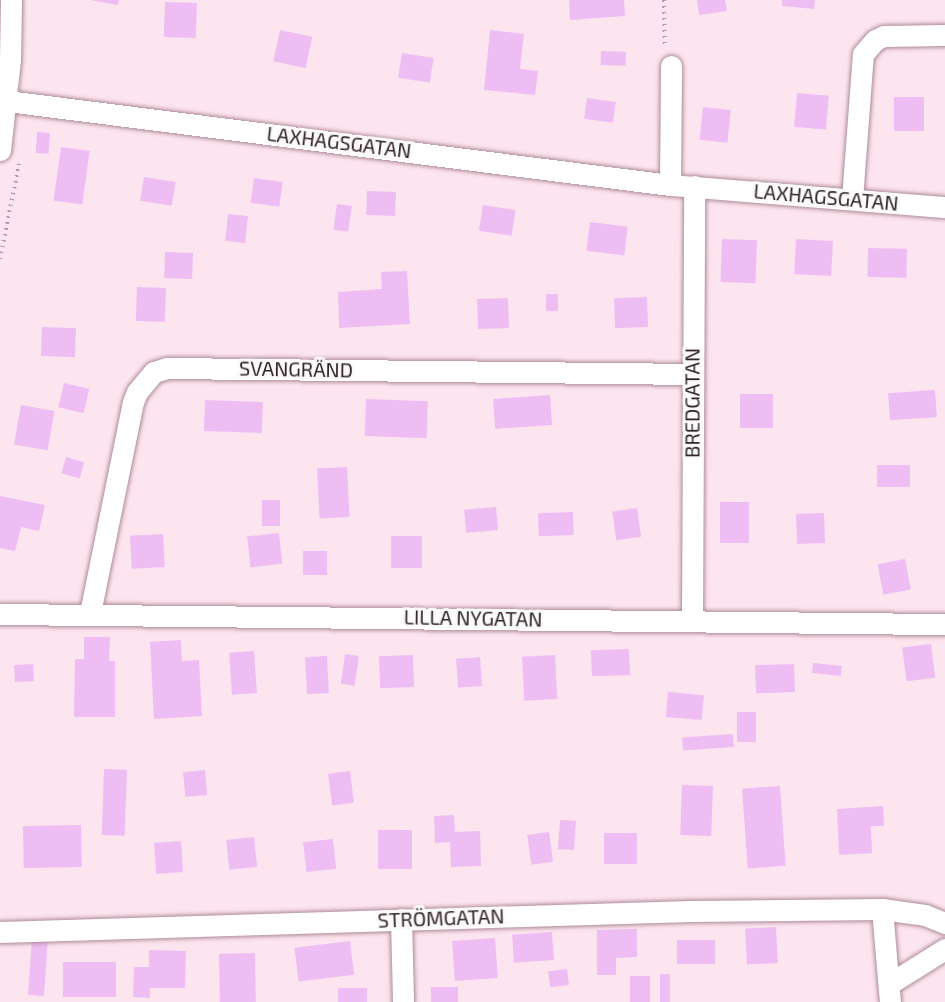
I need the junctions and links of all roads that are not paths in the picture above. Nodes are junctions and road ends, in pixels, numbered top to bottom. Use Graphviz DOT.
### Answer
graph roads {
  1 [pos="11,0"];
  2 [pos="945,35"];
  3 [pos="671,66"];
  4 [pos="7,100"];
  5 [pos="0,150"];
  6 [pos="670,185"];
  7 [pos="694,186"];
  8 [pos="852,199"];
  9 [pos="945,207"];
  10 [pos="692,374"];
  11 [pos="0,614"];
  12 [pos="90,614"];
  13 [pos="692,620"];
  14 [pos="945,624"];
  15 [pos="882,909"];
  16 [pos="401,919"];
  17 [pos="945,922"];
  18 [pos="0,932"];
  19 [pos="945,949"];
  20 [pos="889,993"];
  21 [pos="403,1002"];
  1 -- 4 [label="street"];
  2 -- 8 [label="street"];
  3 -- 6 [label="street"];
  4 -- 5 [label="street"];
  4 -- 6 [label="street, LAXHAGSGATAN"];
  6 -- 7 [label="street, LAXHAGSGATAN"];
  7 -- 8 [label="street, LAXHAGSGATAN"];
  7 -- 10 [label="street, BREDGATAN"];
  8 -- 9 [label="street, LAXHAGSGATAN"];
  10 -- 12 [label="street, SVANGRÄND"];
  10 -- 13 [label="street, BREDGATAN"];
  11 -- 12 [label="street, LILLA NYGATAN"];
  12 -- 13 [label="street, LILLA NYGATAN"];
  13 -- 14 [label="street, LILLA NYGATAN"];
  15 -- 16 [label="street, STRÖMGATAN"];
  15 -- 17 [label="street, STRÖMGATAN"];
  15 -- 20 [label="street"];
  16 -- 18 [label="street, STRÖMGATAN"];
  16 -- 21 [label="street"];
  19 -- 20 [label="street"];
}
